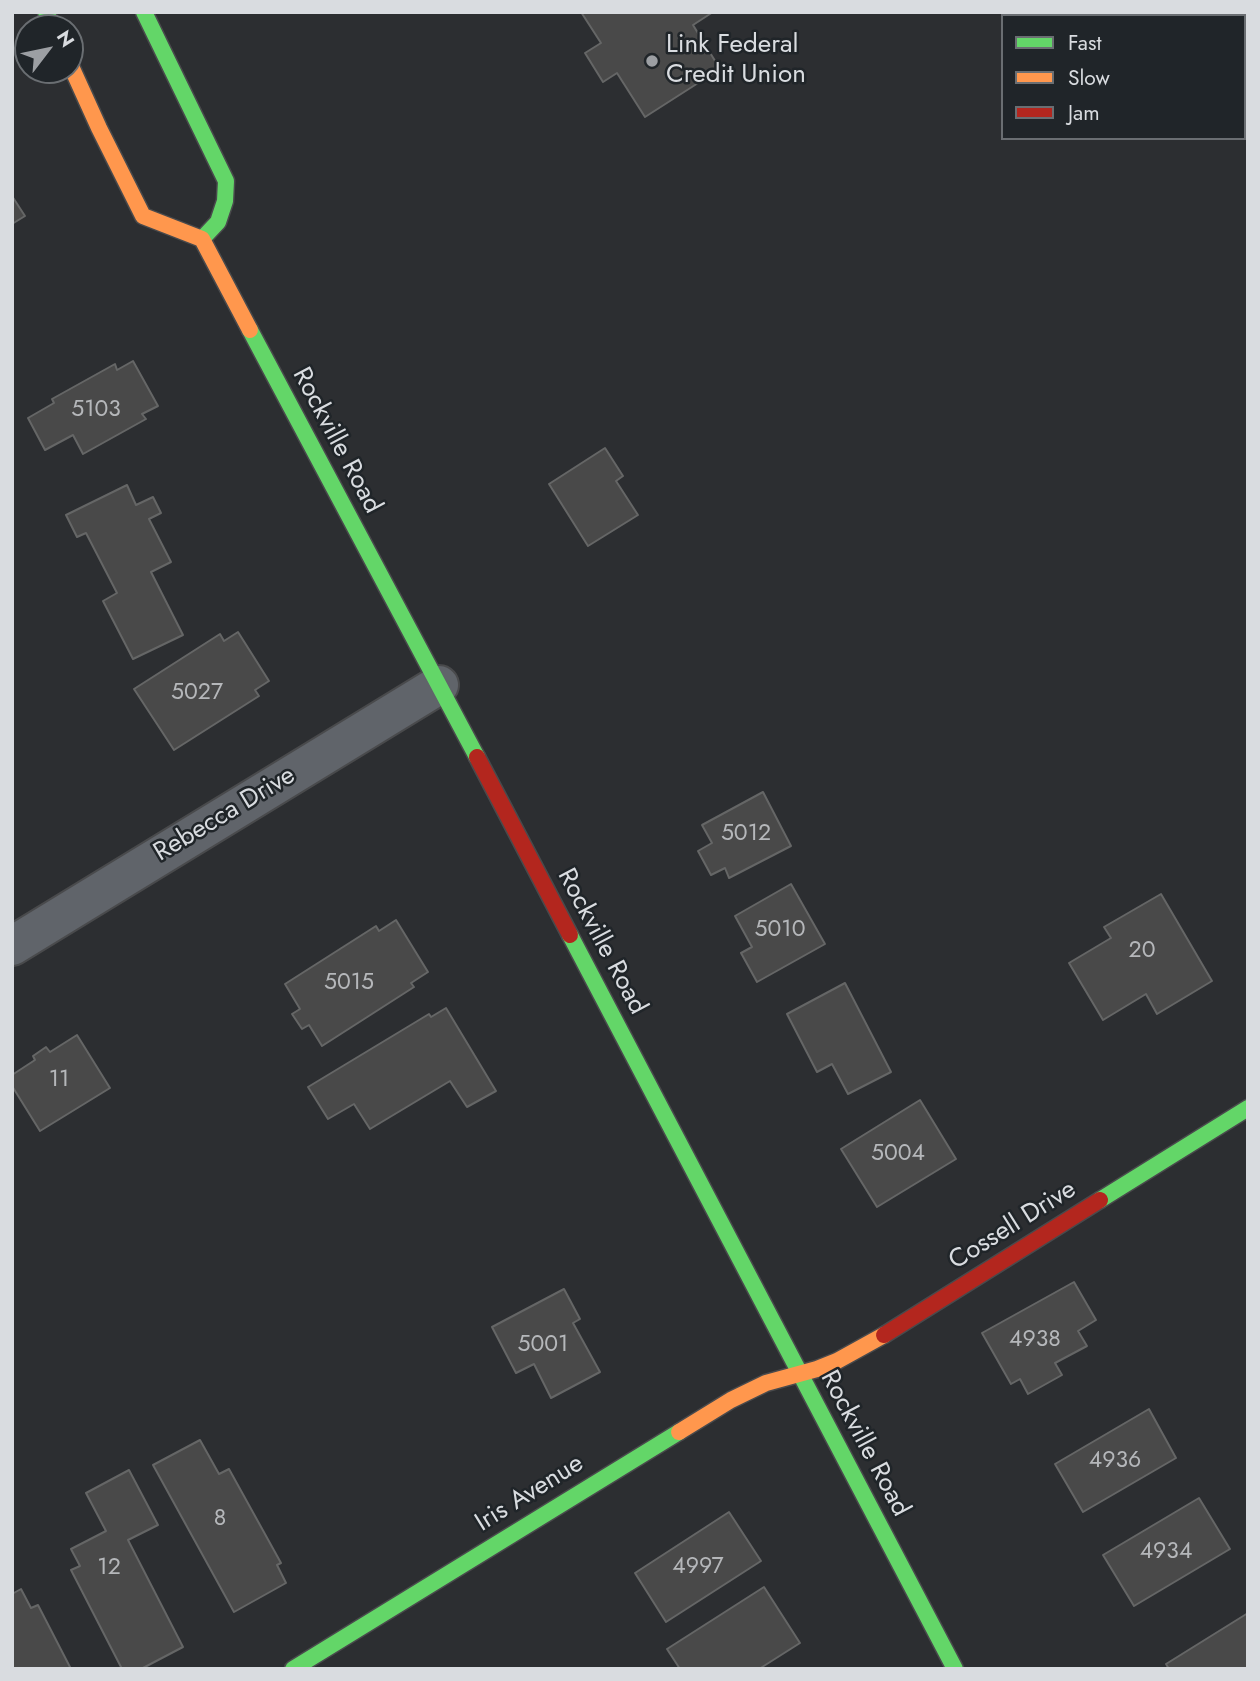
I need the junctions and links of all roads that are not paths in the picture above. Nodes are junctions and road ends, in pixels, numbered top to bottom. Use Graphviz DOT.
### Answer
graph roads {
  1 [pos="144,12"];
  2 [pos="79,84"];
  3 [pos="202,239"];
  4 [pos="439,685"];
  5 [pos="12,946"];
  6 [pos="1248,1108"];
  7 [pos="799,1373"];
  8 [pos="293,1669"];
  9 [pos="955,1669"];
  1 -- 3 [label="main road"];
  2 -- 3 [label="main road"];
  3 -- 4 [label="main road, Rockville Road"];
  4 -- 5 [label="street, Rebecca Drive"];
  4 -- 7 [label="main road, Rockville Road"];
  6 -- 7 [label="main road, Cossell Drive"];
  7 -- 8 [label="main road, Iris Avenue"];
  7 -- 9 [label="main road, Rockville Road"];
}
